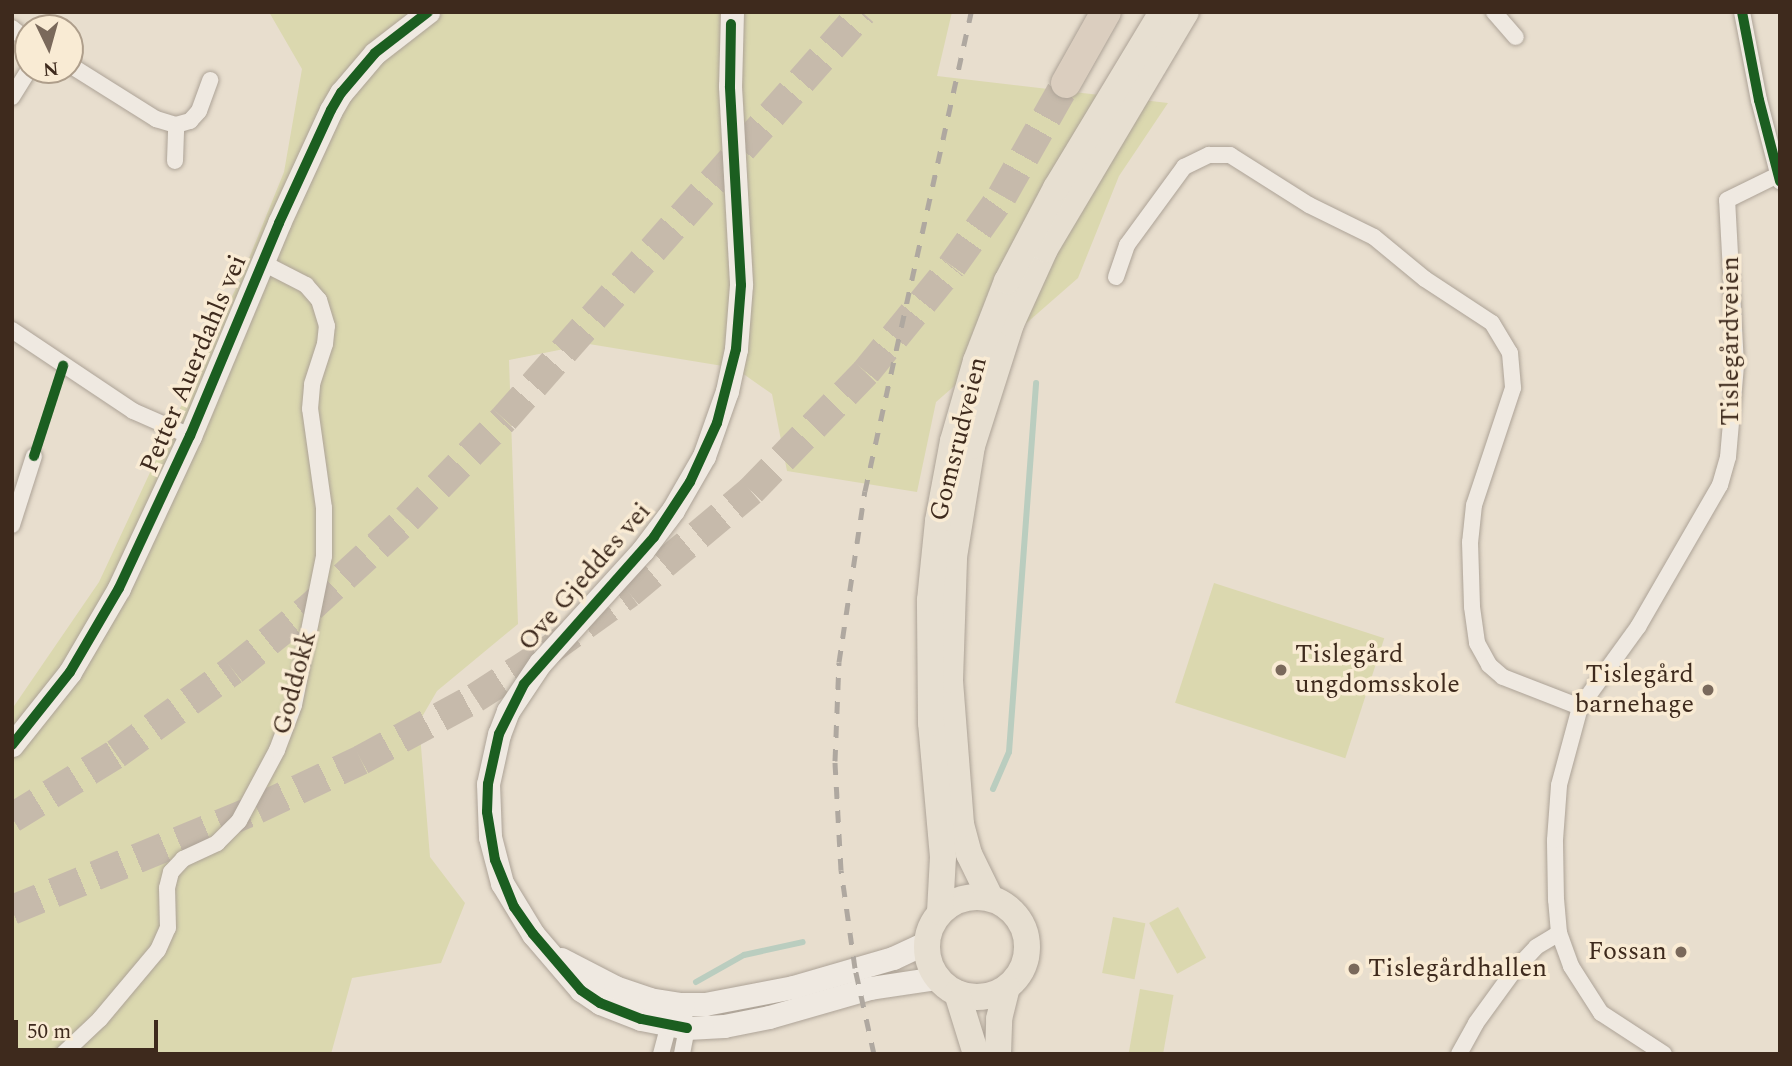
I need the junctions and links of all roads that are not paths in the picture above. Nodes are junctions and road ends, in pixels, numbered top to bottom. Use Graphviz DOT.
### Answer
graph roads {
  1 [pos="428,12"];
  2 [pos="732,12"];
  3 [pos="1106,12"];
  4 [pos="1162,12"];
  5 [pos="1186,12"];
  6 [pos="1494,12"];
  7 [pos="1742,12"];
  8 [pos="1516,37"];
  9 [pos="84,74"];
  10 [pos="210,80"];
  11 [pos="1066,83"];
  12 [pos="176,125"];
  13 [pos="175,162"];
  14 [pos="1779,178"];
  15 [pos="263,263"];
  16 [pos="1116,277"];
  17 [pos="12,330"];
  18 [pos="190,436"];
  19 [pos="34,456"];
  20 [pos="12,525"];
  21 [pos="1580,707"];
  22 [pos="12,745"];
  23 [pos="989,897"];
  24 [pos="940,912"];
  25 [pos="1559,933"];
  26 [pos="927,942"];
  27 [pos="551,954"];
  28 [pos="947,985"];
  29 [pos="1007,988"];
  30 [pos="681,1004"];
  31 [pos="677,1026"];
  32 [pos="63,1054"];
  33 [pos="661,1054"];
  34 [pos="682,1054"];
  35 [pos="976,1054"];
  36 [pos="998,1054"];
  37 [pos="1459,1054"];
  38 [pos="1664,1054"];
  1 -- 15 [label="street, Petter Auerdahls vei"];
  2 -- 27 [label="street, Ove Gjeddes vei"];
  3 -- 11 [label="highway"];
  4 -- 24 [label="main road, Gomsrudveien"];
  5 -- 23 [label="main road, Gomsrudveien"];
  6 -- 8 [label="street"];
  7 -- 14 [label="street"];
  9 -- 12 [label="street"];
  10 -- 12 [label="street"];
  12 -- 13 [label="street"];
  14 -- 21 [label="street, Tislegårdveien"];
  15 -- 18 [label="street, Petter Auerdahls vei"];
  15 -- 32 [label="street, Goddokk"];
  16 -- 21 [label="street"];
  17 -- 18 [label="street"];
  18 -- 22 [label="street, Petter Auerdahls vei"];
  19 -- 20 [label="street"];
  21 -- 25 [label="street, Tislegårdveien"];
  23 -- 24 [label="main road"];
  23 -- 29 [label="main road"];
  24 -- 26 [label="main road"];
  25 -- 37 [label="street"];
  25 -- 38 [label="street, Tislegårdveien"];
  26 -- 28 [label="main road"];
  26 -- 30 [label="street, Ove Gjeddes vei"];
  27 -- 30 [label="street, Ove Gjeddes vei"];
  27 -- 31 [label="street, Ove Gjeddes vei"];
  28 -- 29 [label="main road"];
  28 -- 31 [label="street, Ove Gjeddes vei"];
  28 -- 35 [label="main road"];
  29 -- 36 [label="main road"];
  30 -- 31 [label="street"];
  31 -- 33 [label="street"];
  31 -- 34 [label="street"];
}
